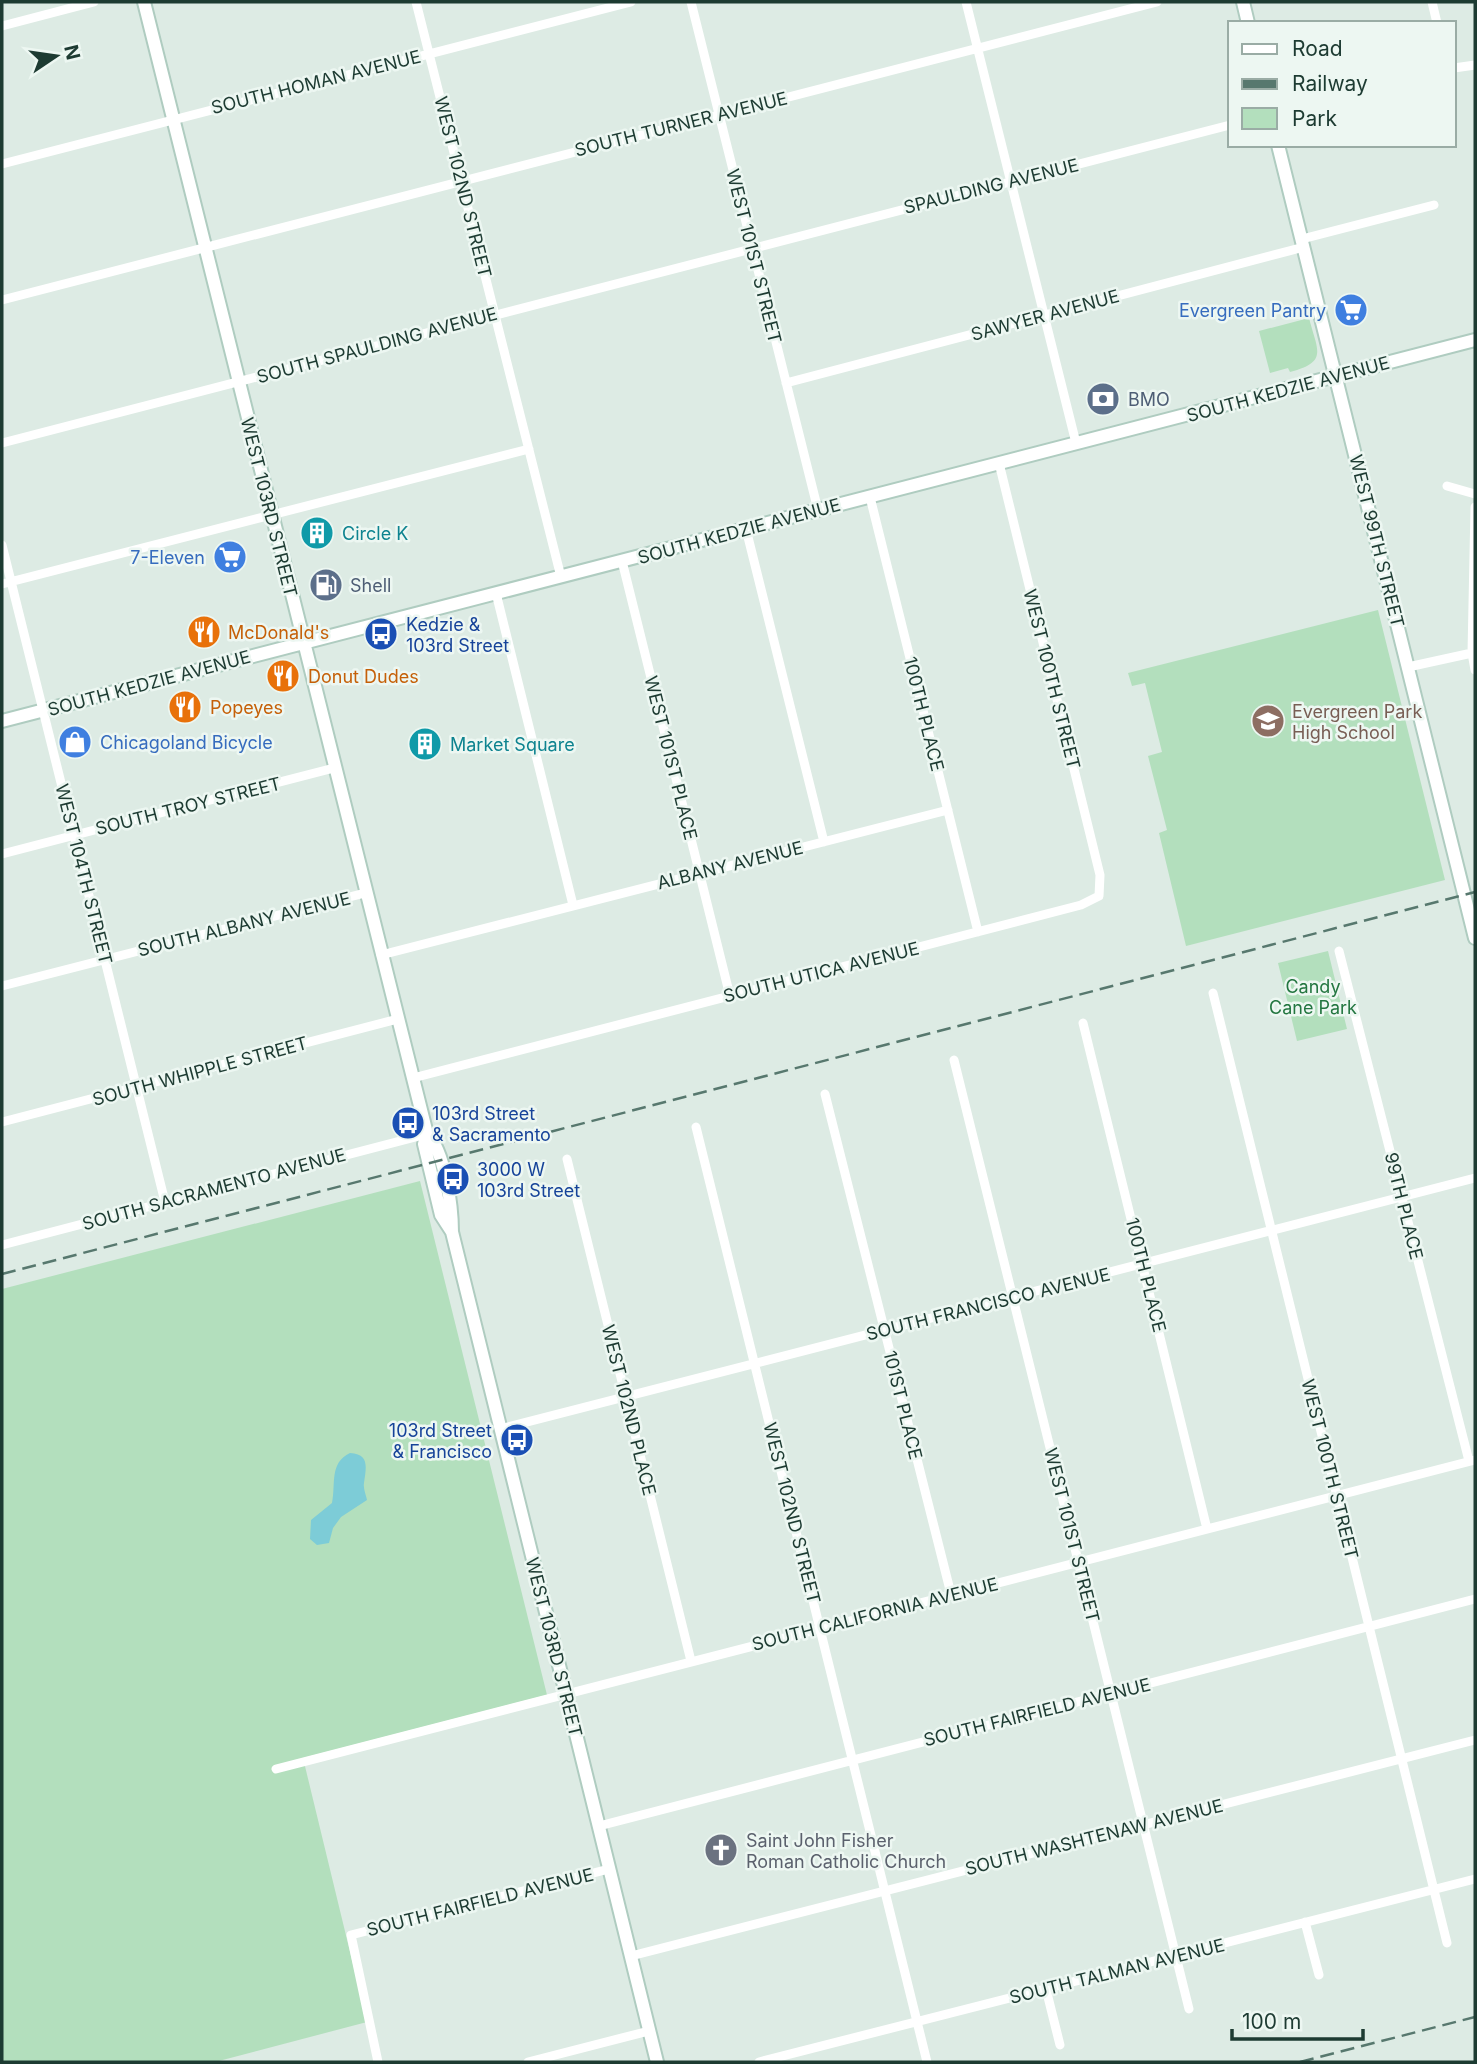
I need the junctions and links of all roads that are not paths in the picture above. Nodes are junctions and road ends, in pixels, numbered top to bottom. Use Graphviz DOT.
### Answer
graph roads {
  1 [pos="94,2"];
  2 [pos="144,2"];
  3 [pos="416,2"];
  4 [pos="631,2"];
  5 [pos="691,2"];
  6 [pos="966,2"];
  7 [pos="1157,2"];
  8 [pos="1243,2"];
  9 [pos="1432,2"];
  10 [pos="1248,21"];
  11 [pos="1437,21"];
  12 [pos="2,26"];
  13 [pos="978,48"];
  14 [pos="429,54"];
  15 [pos="1475,65"];
  16 [pos="1456,68"];
  17 [pos="719,114"];
  18 [pos="173,119"];
  19 [pos="1228,126"];
  20 [pos="1279,147"];
  21 [pos="2,164"];
  22 [pos="461,180"];
  23 [pos="1011,181"];
  24 [pos="1434,205"];
  25 [pos="1303,243"];
  26 [pos="752,247"];
  27 [pos="205,248"];
  28 [pos="2,300"];
  29 [pos="495,314"];
  30 [pos="1044,315"];
  31 [pos="1475,340"];
  32 [pos="1337,376"];
  33 [pos="238,381"];
  34 [pos="786,383"];
  35 [pos="2,443"];
  36 [pos="1076,443"];
  37 [pos="529,449"];
  38 [pos="999,463"];
  39 [pos="1447,486"];
  40 [pos="1475,494"];
  41 [pos="870,496"];
  42 [pos="1475,507"];
  43 [pos="818,510"];
  44 [pos="271,515"];
  45 [pos="746,529"];
  46 [pos="2,545"];
  47 [pos="1474,559"];
  48 [pos="622,561"];
  49 [pos="561,577"];
  50 [pos="6,583"];
  51 [pos="496,593"];
  52 [pos="302,643"];
  53 [pos="1472,653"];
  54 [pos="1408,667"];
  55 [pos="1475,670"];
  56 [pos="43,710"];
  57 [pos="2,720"];
  58 [pos="334,768"];
  59 [pos="948,810"];
  60 [pos="74,835"];
  61 [pos="824,842"];
  62 [pos="2,854"];
  63 [pos="700,873"];
  64 [pos="365,893"];
  65 [pos="1099,896"];
  66 [pos="573,905"];
  67 [pos="978,932"];
  68 [pos="1475,938"];
  69 [pos="1339,951"];
  70 [pos="381,955"];
  71 [pos="105,959"];
  72 [pos="2,986"];
  73 [pos="1213,993"];
  74 [pos="730,996"];
  75 [pos="398,1019"];
  76 [pos="1083,1023"];
  77 [pos="954,1060"];
  78 [pos="412,1078"];
  79 [pos="137,1087"];
  80 [pos="825,1094"];
  81 [pos="2,1122"];
  82 [pos="696,1127"];
  83 [pos="427,1134"];
  84 [pos="567,1159"];
  85 [pos="1475,1178"];
  86 [pos="1401,1198"];
  87 [pos="165,1202"];
  88 [pos="1272,1231"];
  89 [pos="2,1245"];
  90 [pos="1143,1264"];
  91 [pos="1013,1297"];
  92 [pos="885,1330"];
  93 [pos="755,1363"];
  94 [pos="626,1396"];
  95 [pos="500,1429"];
  96 [pos="1472,1460"];
  97 [pos="1336,1495"];
  98 [pos="1207,1529"];
  99 [pos="1078,1562"];
  100 [pos="951,1594"];
  101 [pos="1475,1599"];
  102 [pos="1369,1627"];
  103 [pos="820,1628"];
  104 [pos="691,1661"];
  105 [pos="1111,1693"];
  106 [pos="566,1695"];
  107 [pos="1475,1740"];
  108 [pos="1402,1758"];
  109 [pos="852,1759"];
  110 [pos="276,1769"];
  111 [pos="1143,1825"];
  112 [pos="598,1826"];
  113 [pos="609,1869"];
  114 [pos="1475,1879"];
  115 [pos="1434,1890"];
  116 [pos="885,1891"];
  117 [pos="1305,1922"];
  118 [pos="1447,1943"];
  119 [pos="1176,1955"];
  120 [pos="631,1956"];
  121 [pos="1319,1975"];
  122 [pos="1046,1989"];
  123 [pos="1189,2009"];
  124 [pos="917,2022"];
  125 [pos="649,2031"];
  126 [pos="1060,2045"];
  127 [pos="788,2059"];
  128 [pos="378,2062"];
  129 [pos="528,2062"];
  130 [pos="657,2062"];
  131 [pos="759,2062"];
  132 [pos="928,2062"];
  1 -- 12 [label="street"];
  2 -- 18 [label="main road, WEST 103RD STREET"];
  3 -- 14 [label="street, WEST 102ND STREET"];
  4 -- 14 [label="street, SOUTH HOMAN AVENUE"];
  5 -- 17 [label="street, WEST 101ST STREET"];
  6 -- 13 [label="street"];
  7 -- 13 [label="street, SOUTH TURNER AVENUE"];
  8 -- 10 [label="main road"];
  9 -- 11 [label="street"];
  13 -- 17 [label="street, SOUTH TURNER AVENUE"];
  13 -- 23 [label="street"];
  14 -- 18 [label="street, SOUTH HOMAN AVENUE"];
  14 -- 22 [label="street, WEST 102ND STREET"];
  15 -- 16 [label="street"];
  17 -- 22 [label="street, SOUTH TURNER AVENUE"];
  17 -- 26 [label="street, WEST 101ST STREET"];
  18 -- 21 [label="street, SOUTH HOMAN AVENUE"];
  18 -- 27 [label="main road, WEST 103RD STREET"];
  19 -- 23 [label="street, SPAULDING AVENUE"];
  20 -- 25 [label="main road, WEST 99TH STREET"];
  22 -- 27 [label="street, SOUTH TURNER AVENUE"];
  22 -- 29 [label="street, WEST 102ND STREET"];
  23 -- 26 [label="street, SPAULDING AVENUE"];
  23 -- 30 [label="street"];
  24 -- 25 [label="street, SAWYER AVENUE"];
  25 -- 30 [label="street, SAWYER AVENUE"];
  25 -- 32 [label="main road, WEST 99TH STREET"];
  26 -- 29 [label="street, SOUTH SPAULDING AVENUE"];
  26 -- 34 [label="street, WEST 101ST STREET"];
  27 -- 28 [label="street, SOUTH TURNER AVENUE"];
  27 -- 33 [label="main road, WEST 103RD STREET"];
  29 -- 33 [label="street, SOUTH SPAULDING AVENUE"];
  29 -- 37 [label="street, WEST 102ND STREET"];
  30 -- 34 [label="street, SAWYER AVENUE"];
  30 -- 36 [label="street"];
  31 -- 32 [label="main road, SOUTH KEDZIE AVENUE"];
  32 -- 36 [label="main road, SOUTH KEDZIE AVENUE"];
  32 -- 54 [label="main road, WEST 99TH STREET"];
  33 -- 35 [label="street, SOUTH SPAULDING AVENUE"];
  33 -- 44 [label="main road, WEST 103RD STREET"];
  34 -- 43 [label="street, WEST 101ST STREET"];
  36 -- 38 [label="main road, SOUTH KEDZIE AVENUE"];
  37 -- 44 [label="street"];
  37 -- 49 [label="street, WEST 102ND STREET"];
  38 -- 41 [label="main road, SOUTH KEDZIE AVENUE"];
  38 -- 65 [label="street, WEST 100TH STREET"];
  39 -- 40 [label="street"];
  41 -- 43 [label="main road, SOUTH KEDZIE AVENUE"];
  41 -- 59 [label="street, 100TH PLACE"];
  42 -- 47 [label="street"];
  43 -- 45 [label="main road, SOUTH KEDZIE AVENUE"];
  44 -- 50 [label="street"];
  44 -- 52 [label="main road, WEST 103RD STREET"];
  45 -- 48 [label="main road, SOUTH KEDZIE AVENUE"];
  45 -- 61 [label="street"];
  46 -- 50 [label="street, WEST 104TH STREET"];
  47 -- 53 [label="street"];
  48 -- 49 [label="main road, SOUTH KEDZIE AVENUE"];
  48 -- 63 [label="street, WEST 101ST PLACE"];
  49 -- 51 [label="main road, SOUTH KEDZIE AVENUE"];
  50 -- 56 [label="street, WEST 104TH STREET"];
  51 -- 52 [label="main road, SOUTH KEDZIE AVENUE"];
  51 -- 66 [label="street"];
  52 -- 56 [label="main road, SOUTH KEDZIE AVENUE"];
  52 -- 58 [label="main road, WEST 103RD STREET"];
  53 -- 54 [label="street"];
  53 -- 55 [label="street"];
  54 -- 68 [label="main road, WEST 99TH STREET"];
  56 -- 57 [label="main road, SOUTH KEDZIE AVENUE"];
  56 -- 60 [label="street, WEST 104TH STREET"];
  58 -- 60 [label="street, SOUTH TROY STREET"];
  58 -- 64 [label="main road, WEST 103RD STREET"];
  59 -- 61 [label="street, ALBANY AVENUE"];
  59 -- 67 [label="street, 100TH PLACE"];
  60 -- 62 [label="street, SOUTH TROY STREET"];
  60 -- 71 [label="street, WEST 104TH STREET"];
  61 -- 63 [label="street, ALBANY AVENUE"];
  63 -- 66 [label="street, ALBANY AVENUE"];
  63 -- 74 [label="street, WEST 101ST PLACE"];
  64 -- 70 [label="main road, WEST 103RD STREET"];
  64 -- 71 [label="street, SOUTH ALBANY AVENUE"];
  65 -- 67 [label="street, SOUTH UTICA AVENUE"];
  66 -- 70 [label="street, ALBANY AVENUE"];
  67 -- 74 [label="street, SOUTH UTICA AVENUE"];
  69 -- 86 [label="street, 99TH PLACE"];
  70 -- 75 [label="main road, WEST 103RD STREET"];
  71 -- 72 [label="street, SOUTH ALBANY AVENUE"];
  71 -- 79 [label="street, WEST 104TH STREET"];
  73 -- 88 [label="street, WEST 100TH STREET"];
  74 -- 78 [label="street, SOUTH UTICA AVENUE"];
  75 -- 78 [label="main road, WEST 103RD STREET"];
  75 -- 79 [label="street, SOUTH WHIPPLE STREET"];
  76 -- 90 [label="street, 100TH PLACE"];
  77 -- 91 [label="street, WEST 101ST STREET"];
  78 -- 83 [label="main road, WEST 103RD STREET"];
  79 -- 81 [label="street, SOUTH WHIPPLE STREET"];
  79 -- 87 [label="street, WEST 104TH STREET"];
  80 -- 92 [label="street, 101ST PLACE"];
  82 -- 93 [label="street, WEST 102ND STREET"];
  83 -- 87 [label="street, SOUTH SACRAMENTO AVENUE"];
  83 -- 95 [label="main road, WEST 103RD STREET"];
  84 -- 94 [label="street, WEST 102ND PLACE"];
  85 -- 86 [label="street, SOUTH FRANCISCO AVENUE"];
  86 -- 88 [label="street, SOUTH FRANCISCO AVENUE"];
  86 -- 96 [label="street, 99TH PLACE"];
  87 -- 89 [label="street, SOUTH SACRAMENTO AVENUE"];
  88 -- 90 [label="street, SOUTH FRANCISCO AVENUE"];
  88 -- 97 [label="street, WEST 100TH STREET"];
  90 -- 91 [label="street, SOUTH FRANCISCO AVENUE"];
  90 -- 98 [label="street, 100TH PLACE"];
  91 -- 92 [label="street, SOUTH FRANCISCO AVENUE"];
  91 -- 99 [label="street, WEST 101ST STREET"];
  92 -- 93 [label="street, SOUTH FRANCISCO AVENUE"];
  92 -- 100 [label="street, 101ST PLACE"];
  93 -- 94 [label="street, SOUTH FRANCISCO AVENUE"];
  93 -- 103 [label="street, WEST 102ND STREET"];
  94 -- 95 [label="street, SOUTH FRANCISCO AVENUE"];
  94 -- 104 [label="street, WEST 102ND PLACE"];
  95 -- 106 [label="main road, WEST 103RD STREET"];
  96 -- 97 [label="street, SOUTH CALIFORNIA AVENUE"];
  97 -- 98 [label="street, SOUTH CALIFORNIA AVENUE"];
  97 -- 102 [label="street, WEST 100TH STREET"];
  98 -- 99 [label="street, SOUTH CALIFORNIA AVENUE"];
  99 -- 100 [label="street, SOUTH CALIFORNIA AVENUE"];
  99 -- 105 [label="street, WEST 101ST STREET"];
  100 -- 103 [label="street, SOUTH CALIFORNIA AVENUE"];
  101 -- 102 [label="street, SOUTH FAIRFIELD AVENUE"];
  102 -- 105 [label="street, SOUTH FAIRFIELD AVENUE"];
  102 -- 108 [label="street, WEST 100TH STREET"];
  103 -- 104 [label="street, SOUTH CALIFORNIA AVENUE"];
  103 -- 109 [label="street, WEST 102ND STREET"];
  104 -- 106 [label="street, SOUTH CALIFORNIA AVENUE"];
  105 -- 109 [label="street, SOUTH FAIRFIELD AVENUE"];
  105 -- 111 [label="street, WEST 101ST STREET"];
  106 -- 110 [label="street, SOUTH CALIFORNIA AVENUE"];
  106 -- 112 [label="main road, WEST 103RD STREET"];
  107 -- 108 [label="street, SOUTH WASHTENAW AVENUE"];
  108 -- 111 [label="street, SOUTH WASHTENAW AVENUE"];
  108 -- 115 [label="street, WEST 100TH STREET"];
  109 -- 112 [label="street, SOUTH FAIRFIELD AVENUE"];
  109 -- 116 [label="street, WEST 102ND STREET"];
  111 -- 116 [label="street, SOUTH WASHTENAW AVENUE"];
  111 -- 119 [label="street, WEST 101ST STREET"];
  112 -- 113 [label="main road, WEST 103RD STREET"];
  113 -- 120 [label="main road, WEST 103RD STREET"];
  113 -- 128 [label="street, SOUTH FAIRFIELD AVENUE"];
  114 -- 115 [label="street, SOUTH TALMAN AVENUE"];
  115 -- 117 [label="street, SOUTH TALMAN AVENUE"];
  115 -- 118 [label="street, WEST 100TH STREET"];
  116 -- 120 [label="street, SOUTH WASHTENAW AVENUE"];
  116 -- 124 [label="street, WEST 102ND STREET"];
  117 -- 119 [label="street, SOUTH TALMAN AVENUE"];
  117 -- 121 [label="street"];
  119 -- 122 [label="street, SOUTH TALMAN AVENUE"];
  119 -- 123 [label="street, WEST 101ST STREET"];
  120 -- 125 [label="main road, WEST 103RD STREET"];
  122 -- 124 [label="street, SOUTH TALMAN AVENUE"];
  122 -- 126 [label="street"];
  124 -- 127 [label="street, SOUTH TALMAN AVENUE"];
  124 -- 132 [label="street, WEST 102ND STREET"];
  125 -- 129 [label="street"];
  125 -- 130 [label="main road, WEST 103RD STREET"];
  127 -- 131 [label="street, SOUTH TALMAN AVENUE"];
}
